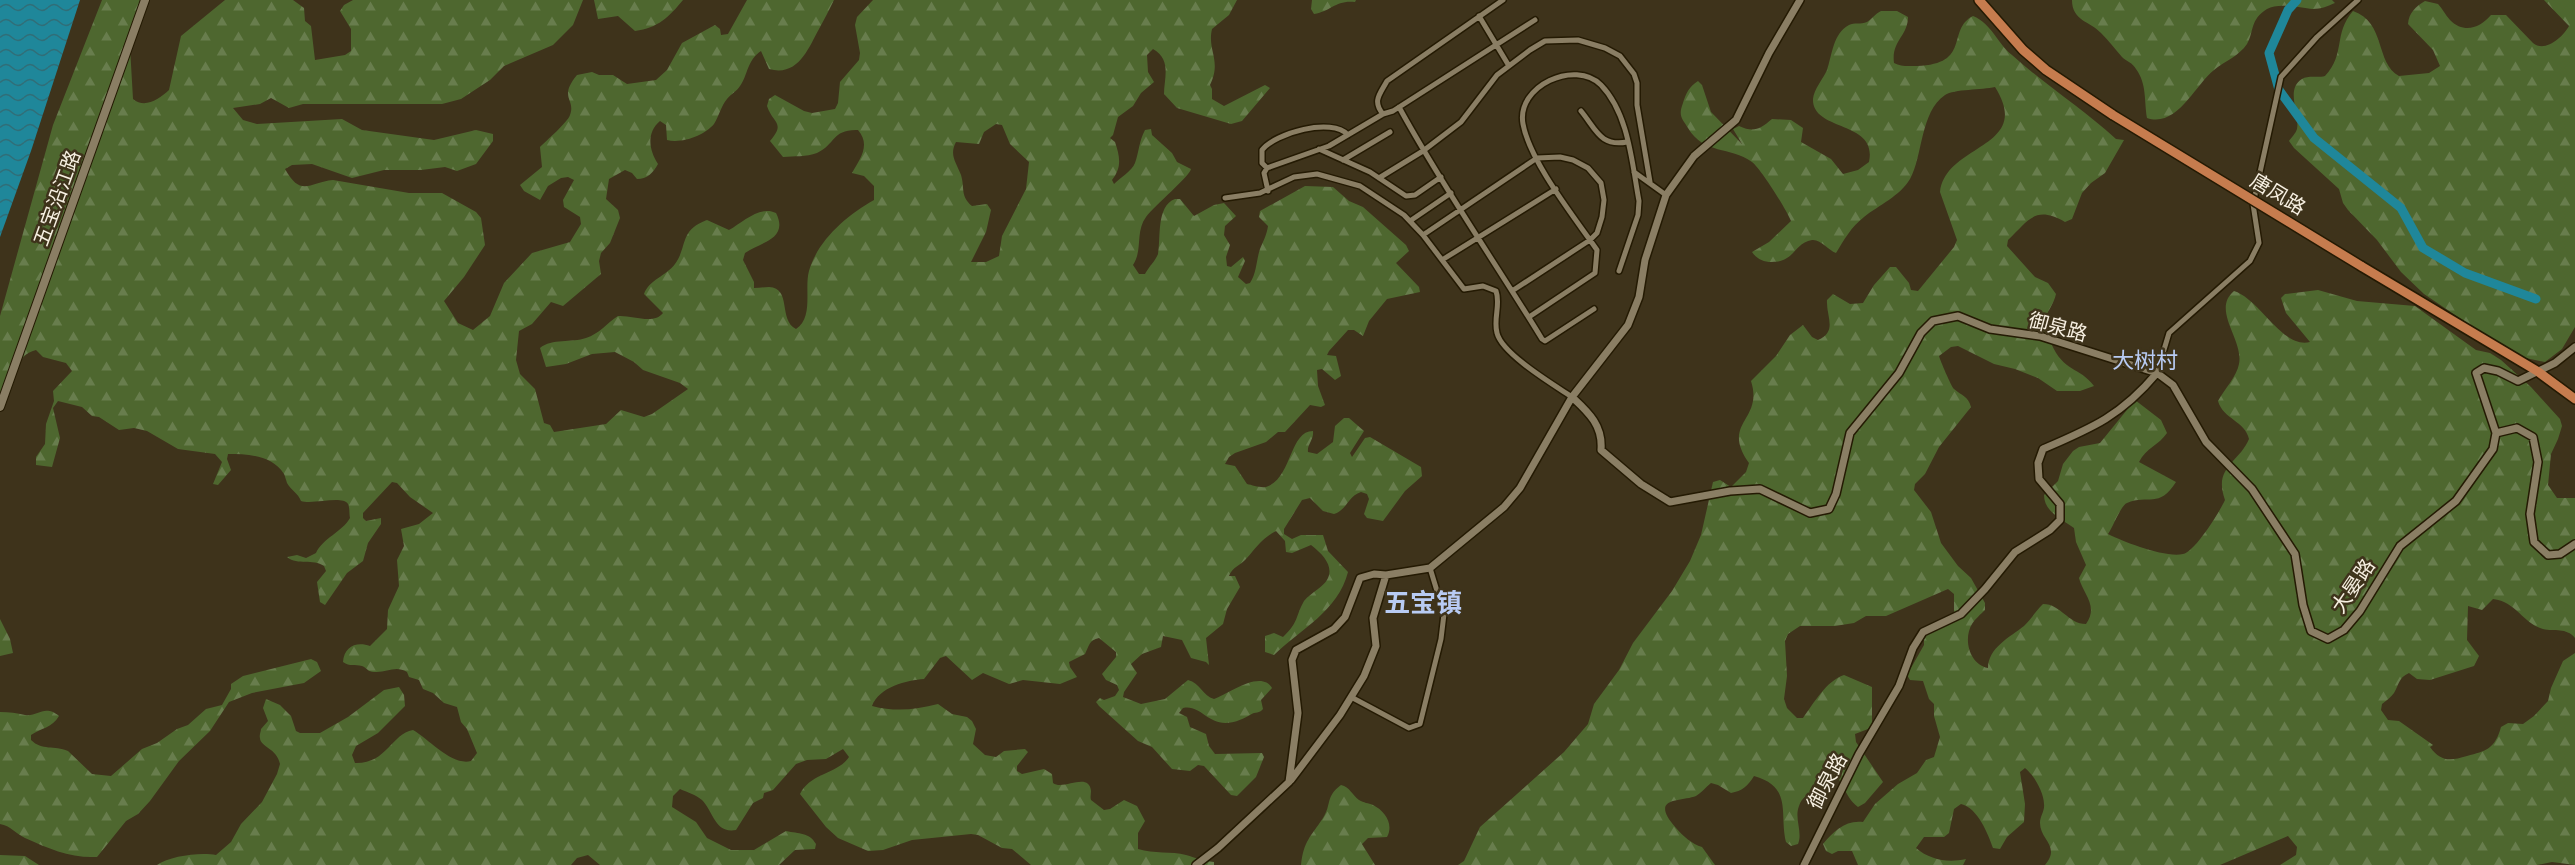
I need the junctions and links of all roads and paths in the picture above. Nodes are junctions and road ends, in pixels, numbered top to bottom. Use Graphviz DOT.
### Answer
graph roads {
  1 [pos="145,0"];
  2 [pos="1503,0"];
  3 [pos="1800,0"];
  4 [pos="1979,0"];
  5 [pos="2358,0"];
  6 [pos="1479,16"];
  7 [pos="1535,20"];
  8 [pos="1496,45"];
  9 [pos="1509,66"];
  10 [pos="1399,107"];
  11 [pos="1581,111"];
  12 [pos="1383,114"];
  13 [pos="1390,132"];
  14 [pos="1348,135"];
  15 [pos="1627,142"];
  16 [pos="1319,150"];
  17 [pos="1423,151"];
  18 [pos="1537,158"];
  19 [pos="1343,160"];
  20 [pos="1267,168"];
  21 [pos="1634,172"];
  22 [pos="1442,177"];
  23 [pos="1379,178"];
  24 [pos="1650,182"];
  25 [pos="1556,189"];
  26 [pos="1268,190"];
  27 [pos="1452,193"];
  28 [pos="1666,195"];
  29 [pos="1225,198"];
  30 [pos="1462,210"];
  31 [pos="1410,221"];
  32 [pos="1424,235"];
  33 [pos="1479,237"];
  34 [pos="1590,240"];
  35 [pos="1442,260"];
  36 [pos="1619,271"];
  37 [pos="1512,291"];
  38 [pos="1594,309"];
  39 [pos="1529,317"];
  40 [pos="2575,347"];
  41 [pos="2537,371"];
  42 [pos="2157,373"];
  43 [pos="1572,397"];
  44 [pos="2575,399"];
  45 [pos="0,407"];
  46 [pos="2496,433"];
  47 [pos="2575,544"];
  48 [pos="1430,568"];
  49 [pos="1386,575"];
  50 [pos="1351,697"];
  51 [pos="1289,782"];
  52 [pos="1196,865"];
  53 [pos="1804,865"];
  1 -- 45 [label="main road, 五宝沿江路"];
  2 -- 6 [label="street"];
  3 -- 28 [label="street"];
  4 -- 41 [label="highway, 唐凤路, bridge"];
  5 -- 42 [label="street"];
  6 -- 8 [label="street"];
  6 -- 12 [label="street"];
  7 -- 8 [label="street"];
  8 -- 9 [label="street"];
  8 -- 10 [label="street"];
  9 -- 17 [label="street"];
  9 -- 24 [label="street"];
  10 -- 12 [label="street"];
  10 -- 17 [label="street"];
  11 -- 15 [label="street"];
  12 -- 14 [label="street"];
  13 -- 19 [label="street"];
  14 -- 16 [label="street"];
  14 -- 20 [label="street"];
  15 -- 18 [label="street"];
  15 -- 21 [label="street"];
  16 -- 19 [label="street"];
  16 -- 20 [label="street"];
  17 -- 22 [label="street"];
  17 -- 23 [label="street"];
  18 -- 25 [label="street"];
  18 -- 30 [label="street"];
  18 -- 34 [label="street"];
  19 -- 23 [label="street"];
  20 -- 26 [label="street"];
  21 -- 24 [label="street"];
  21 -- 36 [label="street"];
  22 -- 23 [label="street"];
  22 -- 27 [label="street"];
  24 -- 28 [label="street"];
  25 -- 33 [label="street"];
  25 -- 34 [label="street"];
  26 -- 29 [label="street"];
  26 -- 31 [label="street"];
  27 -- 30 [label="street"];
  27 -- 31 [label="street"];
  28 -- 43 [label="street"];
  30 -- 32 [label="street"];
  30 -- 33 [label="street"];
  31 -- 32 [label="street"];
  32 -- 35 [label="street"];
  33 -- 35 [label="street"];
  33 -- 37 [label="street"];
  34 -- 37 [label="street"];
  34 -- 39 [label="street"];
  35 -- 43 [label="street"];
  37 -- 39 [label="street"];
  38 -- 39 [label="street"];
  40 -- 41 [label="street"];
  41 -- 44 [label="highway, 唐凤路"];
  41 -- 46 [label="street"];
  42 -- 43 [label="street, 御泉路"];
  42 -- 46 [label="street, 大晏路"];
  42 -- 53 [label="street, 御泉路"];
  43 -- 48 [label="street"];
  46 -- 47 [label="street"];
  48 -- 49 [label="street"];
  48 -- 50 [label="street"];
  49 -- 50 [label="street"];
  49 -- 51 [label="street"];
  50 -- 51 [label="street"];
  51 -- 52 [label="street"];
}
